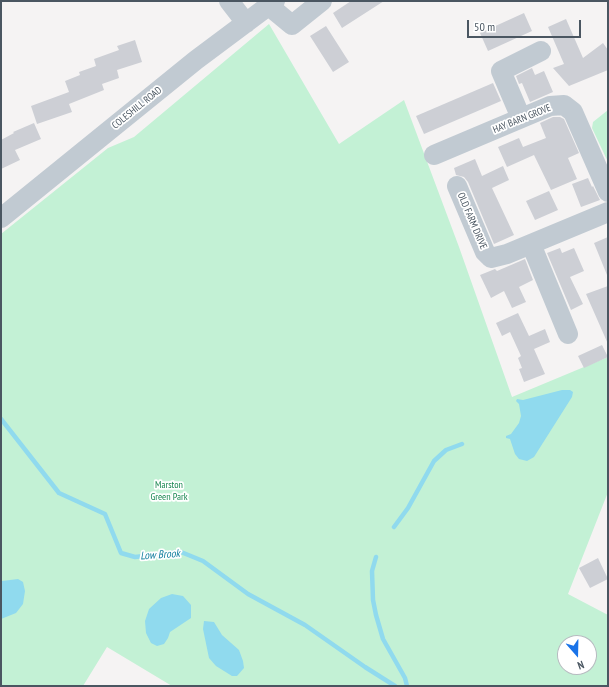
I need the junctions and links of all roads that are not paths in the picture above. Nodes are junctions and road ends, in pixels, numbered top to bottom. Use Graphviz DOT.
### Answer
graph roads {
  1 [pos="229,1"];
  2 [pos="322,1"];
  3 [pos="272,4"];
  4 [pos="246,23"];
  5 [pos="541,51"];
  6 [pos="521,118"];
  7 [pos="434,155"];
  8 [pos="457,186"];
  9 [pos="608,192"];
  10 [pos="608,212"];
  11 [pos="1,218"];
  12 [pos="532,244"];
  13 [pos="568,334"];
  1 -- 4 [label="street"];
  2 -- 3 [label="street"];
  3 -- 4 [label="street, COLESHILL ROAD"];
  4 -- 11 [label="street, COLESHILL ROAD"];
  5 -- 6 [label="street"];
  6 -- 7 [label="street, HAY BARN GROVE"];
  6 -- 9 [label="street, HAY BARN GROVE"];
  8 -- 12 [label="street, OLD FARM DRIVE"];
  10 -- 12 [label="street, OLD FARM DRIVE"];
  12 -- 13 [label="street"];
}
